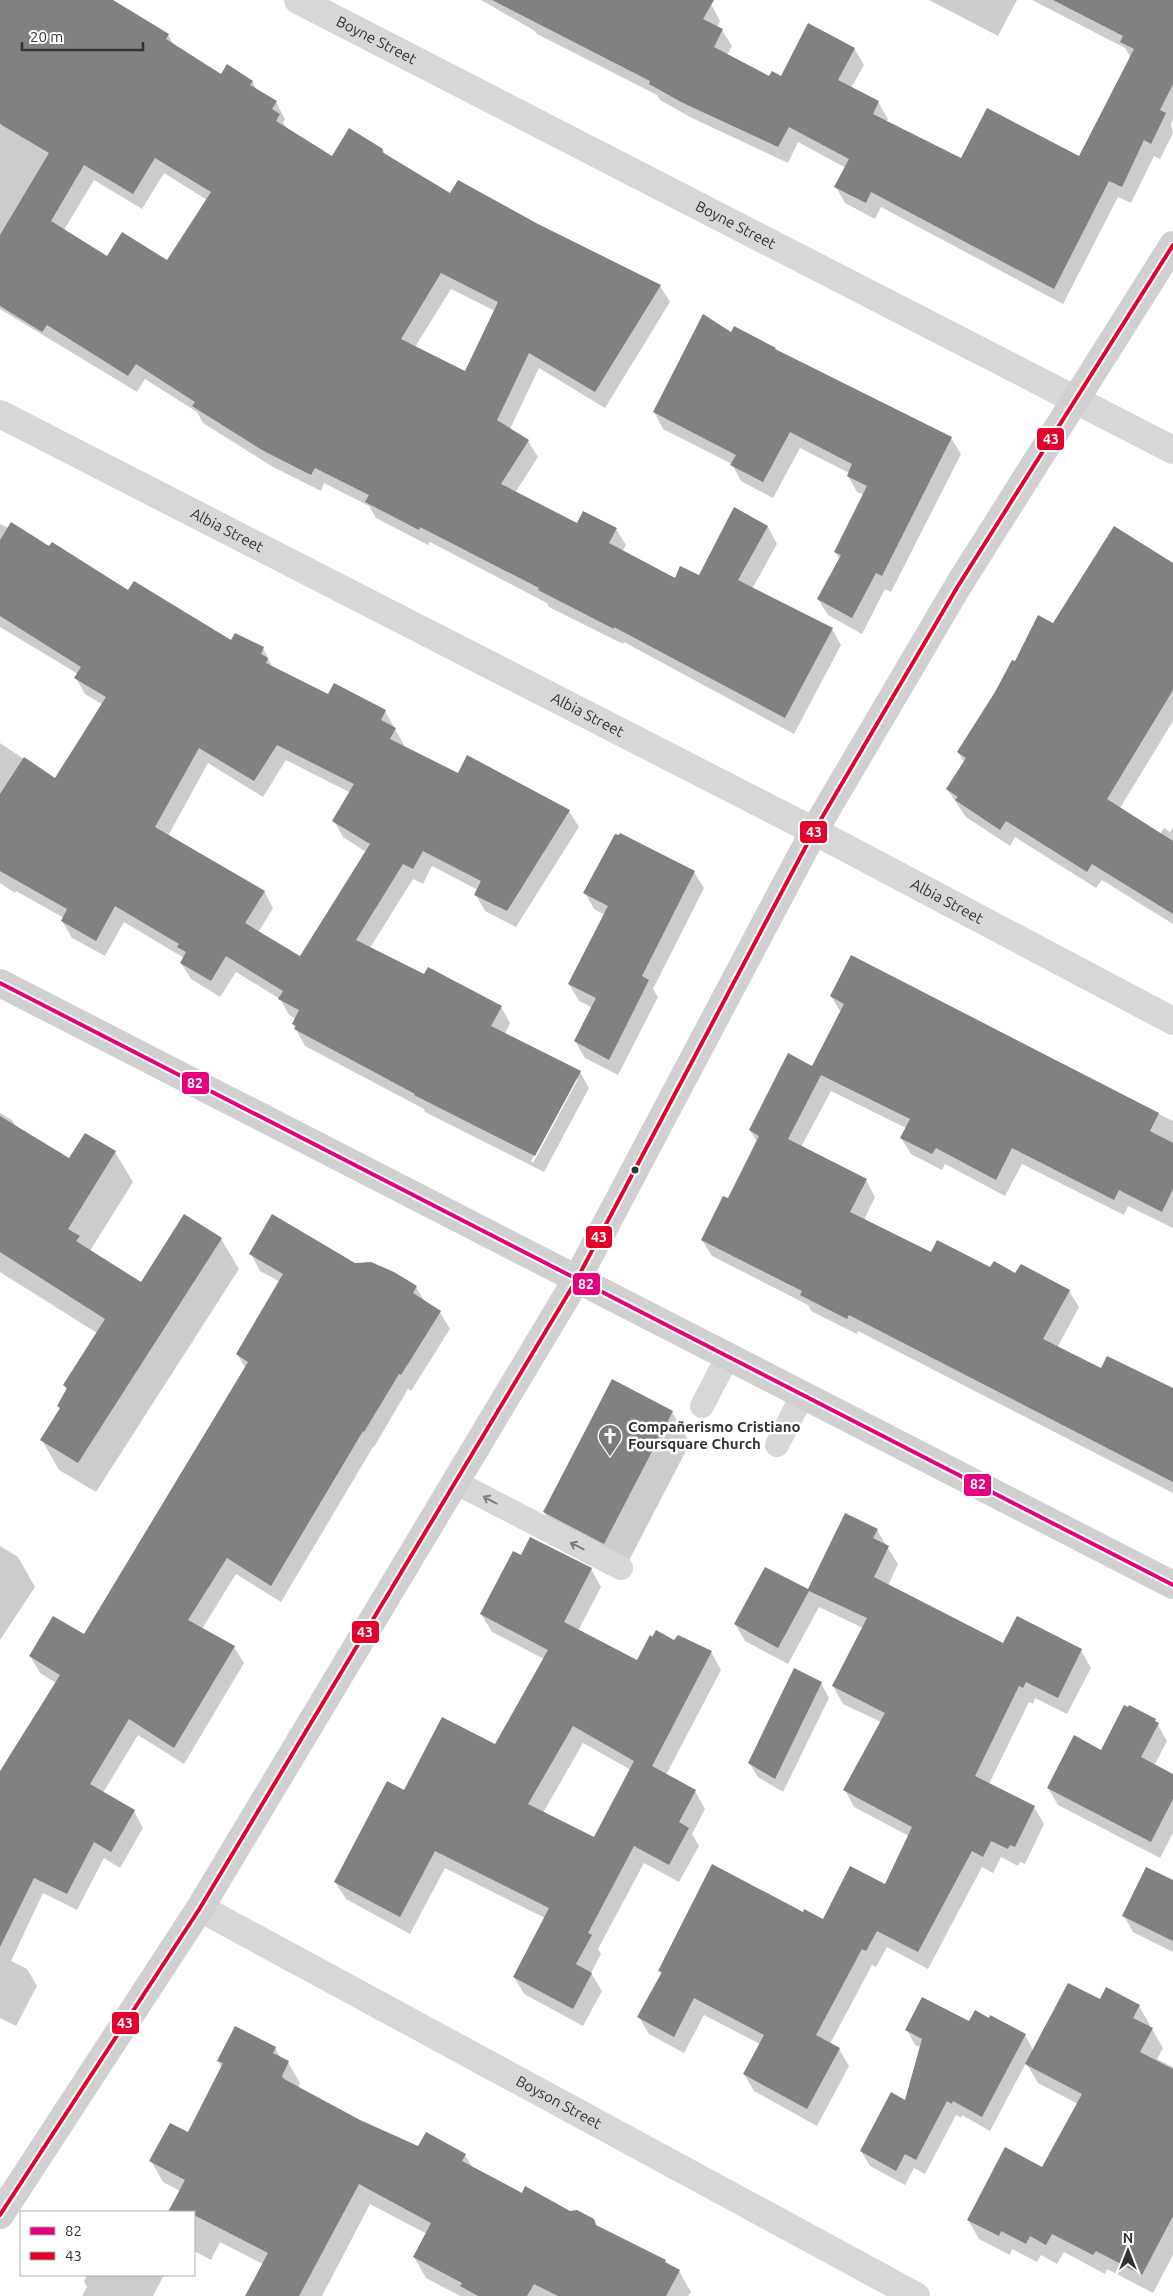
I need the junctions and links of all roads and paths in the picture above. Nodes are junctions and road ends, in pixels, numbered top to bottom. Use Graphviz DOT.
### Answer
graph roads {
  1 [pos="298,0"];
  2 [pos="1173,245"];
  3 [pos="1076,400"];
  4 [pos="0,414"];
  5 [pos="1173,450"];
  6 [pos="814,831"];
  7 [pos="0,983"];
  8 [pos="1173,1021"];
  9 [pos="576,1279"];
  10 [pos="728,1356"];
  11 [pos="803,1394"];
  12 [pos="702,1406"];
  13 [pos="777,1445"];
  14 [pos="455,1482"];
  15 [pos="621,1568"];
  16 [pos="1173,1585"];
  17 [pos="200,1908"];
  18 [pos="0,2214"];
  19 [pos="916,2296"];
  1 -- 3 [label="street, Boyne Street"];
  2 -- 3 [label="street"];
  3 -- 5 [label="street, Boyne Street"];
  3 -- 6 [label="street"];
  4 -- 6 [label="street, Albia Street"];
  6 -- 8 [label="street, Albia Street"];
  6 -- 9 [label="street"];
  7 -- 9 [label="street"];
  9 -- 10 [label="street"];
  9 -- 14 [label="street"];
  10 -- 11 [label="street"];
  10 -- 12 [label="lane"];
  11 -- 13 [label="lane"];
  11 -- 16 [label="street"];
  15 -- 14 [label="lane, one-way"];
  14 -- 17 [label="street"];
  17 -- 18 [label="street"];
  17 -- 19 [label="street, Boyson Street"];
}
